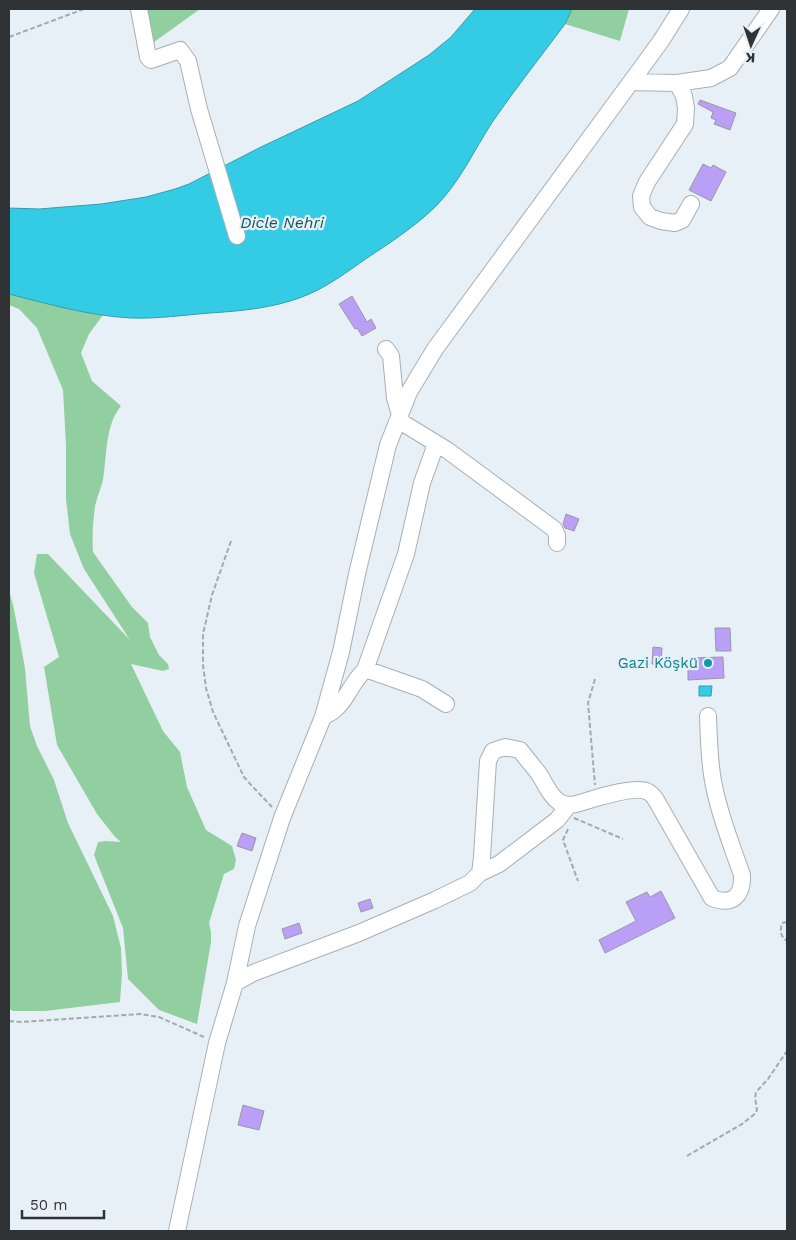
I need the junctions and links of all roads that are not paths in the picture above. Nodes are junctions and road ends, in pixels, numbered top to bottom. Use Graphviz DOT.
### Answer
graph roads {
  1 [pos="140,9"];
  2 [pos="680,9"];
  3 [pos="771,9"];
  4 [pos="631,82"];
  5 [pos="677,83"];
  6 [pos="690,204"];
  7 [pos="237,236"];
  8 [pos="386,349"];
  9 [pos="399,417"];
  10 [pos="436,444"];
  11 [pos="557,542"];
  12 [pos="365,670"];
  13 [pos="446,704"];
  14 [pos="708,716"];
  15 [pos="323,717"];
  16 [pos="569,805"];
  17 [pos="480,873"];
  18 [pos="235,983"];
  19 [pos="177,1231"];
  1 -- 7 [label="street"];
  2 -- 4 [label="street"];
  3 -- 5 [label="street"];
  4 -- 5 [label="street"];
  4 -- 9 [label="street"];
  5 -- 6 [label="street"];
  8 -- 9 [label="street"];
  9 -- 10 [label="street"];
  9 -- 15 [label="street"];
  10 -- 11 [label="street"];
  10 -- 12 [label="street"];
  12 -- 13 [label="street"];
  12 -- 15 [label="street"];
  14 -- 16 [label="street"];
  15 -- 18 [label="street"];
  16 -- 17 [label="street"];
  16 -- 17 [label="street"];
  17 -- 18 [label="street"];
  18 -- 19 [label="street"];
}
